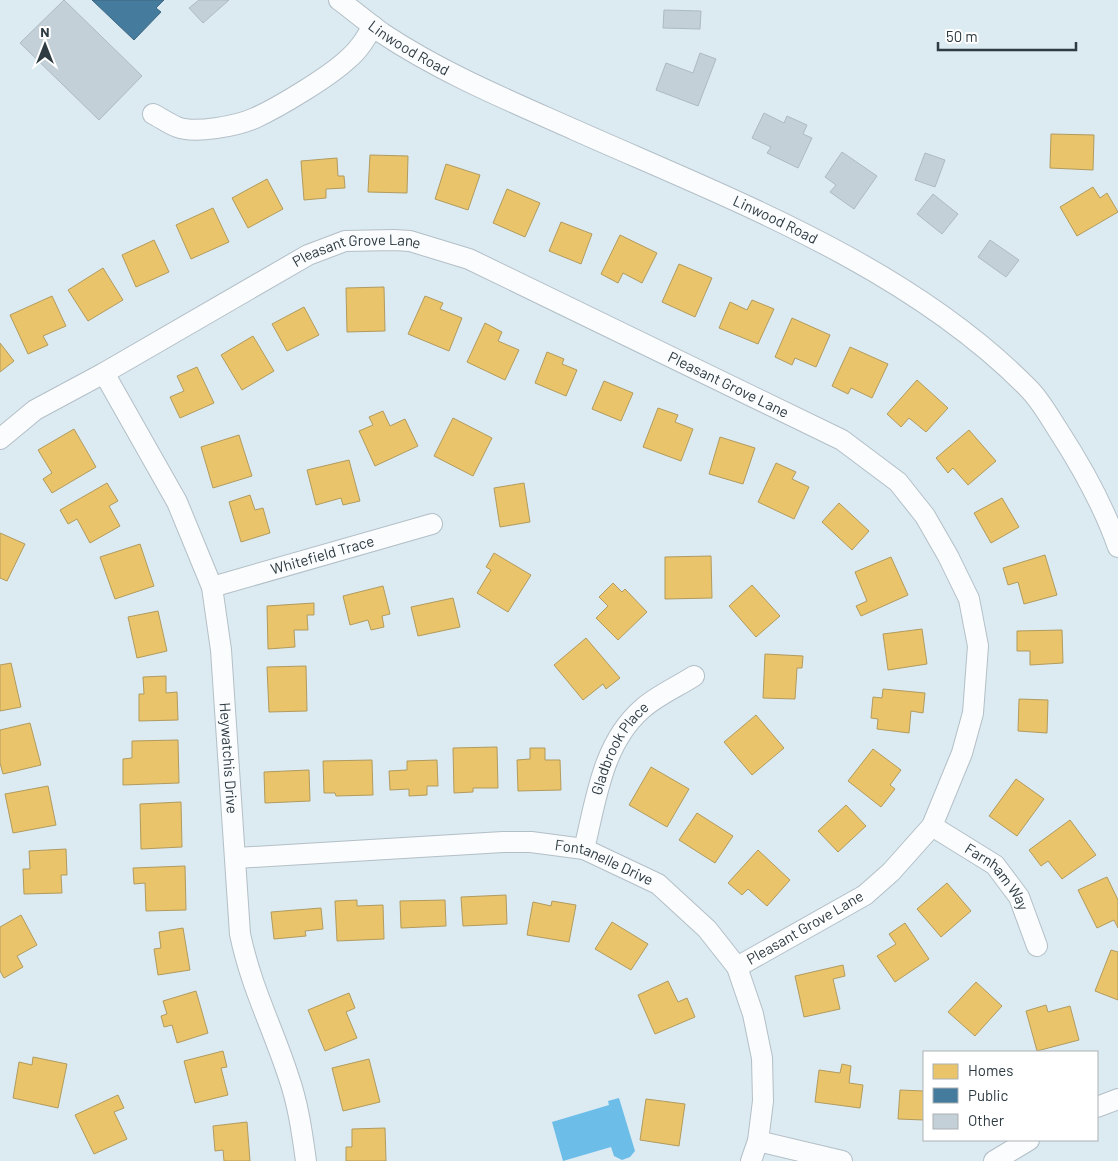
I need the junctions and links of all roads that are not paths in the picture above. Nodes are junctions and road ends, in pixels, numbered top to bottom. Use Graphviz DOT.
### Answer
graph roads {
  1 [pos="340,0"];
  2 [pos="373,26"];
  3 [pos="154,114"];
  4 [pos="104,373"];
  5 [pos="0,439"];
  6 [pos="432,524"];
  7 [pos="1118,547"];
  8 [pos="212,587"];
  9 [pos="694,676"];
  10 [pos="932,826"];
  11 [pos="584,849"];
  12 [pos="236,858"];
  13 [pos="1037,946"];
  14 [pos="737,966"];
  15 [pos="1118,1099"];
  16 [pos="1098,1107"];
  17 [pos="758,1141"];
  18 [pos="1027,1141"];
  19 [pos="306,1161"];
  20 [pos="751,1161"];
  21 [pos="842,1161"];
  22 [pos="994,1161"];
  1 -- 2 [label="street, Linwood Road"];
  2 -- 3 [label="street"];
  2 -- 7 [label="street, Linwood Road"];
  4 -- 5 [label="street, Pleasant Grove Lane"];
  4 -- 8 [label="street, Heywatchis Drive"];
  4 -- 10 [label="street, Pleasant Grove Lane"];
  6 -- 8 [label="street, Whitefield Trace"];
  8 -- 12 [label="street, Heywatchis Drive"];
  9 -- 11 [label="street, Gladbrook Place"];
  10 -- 13 [label="street, Farnham Way"];
  10 -- 14 [label="street, Pleasant Grove Lane"];
  11 -- 12 [label="street, Fontanelle Drive"];
  11 -- 14 [label="street, Fontanelle Drive"];
  12 -- 19 [label="street, Heywatchis Drive"];
  14 -- 17 [label="street, Fontanelle Drive"];
  15 -- 16 [label="street"];
  17 -- 20 [label="street, Fontanelle Drive"];
  17 -- 21 [label="street"];
  18 -- 22 [label="street"];
}
